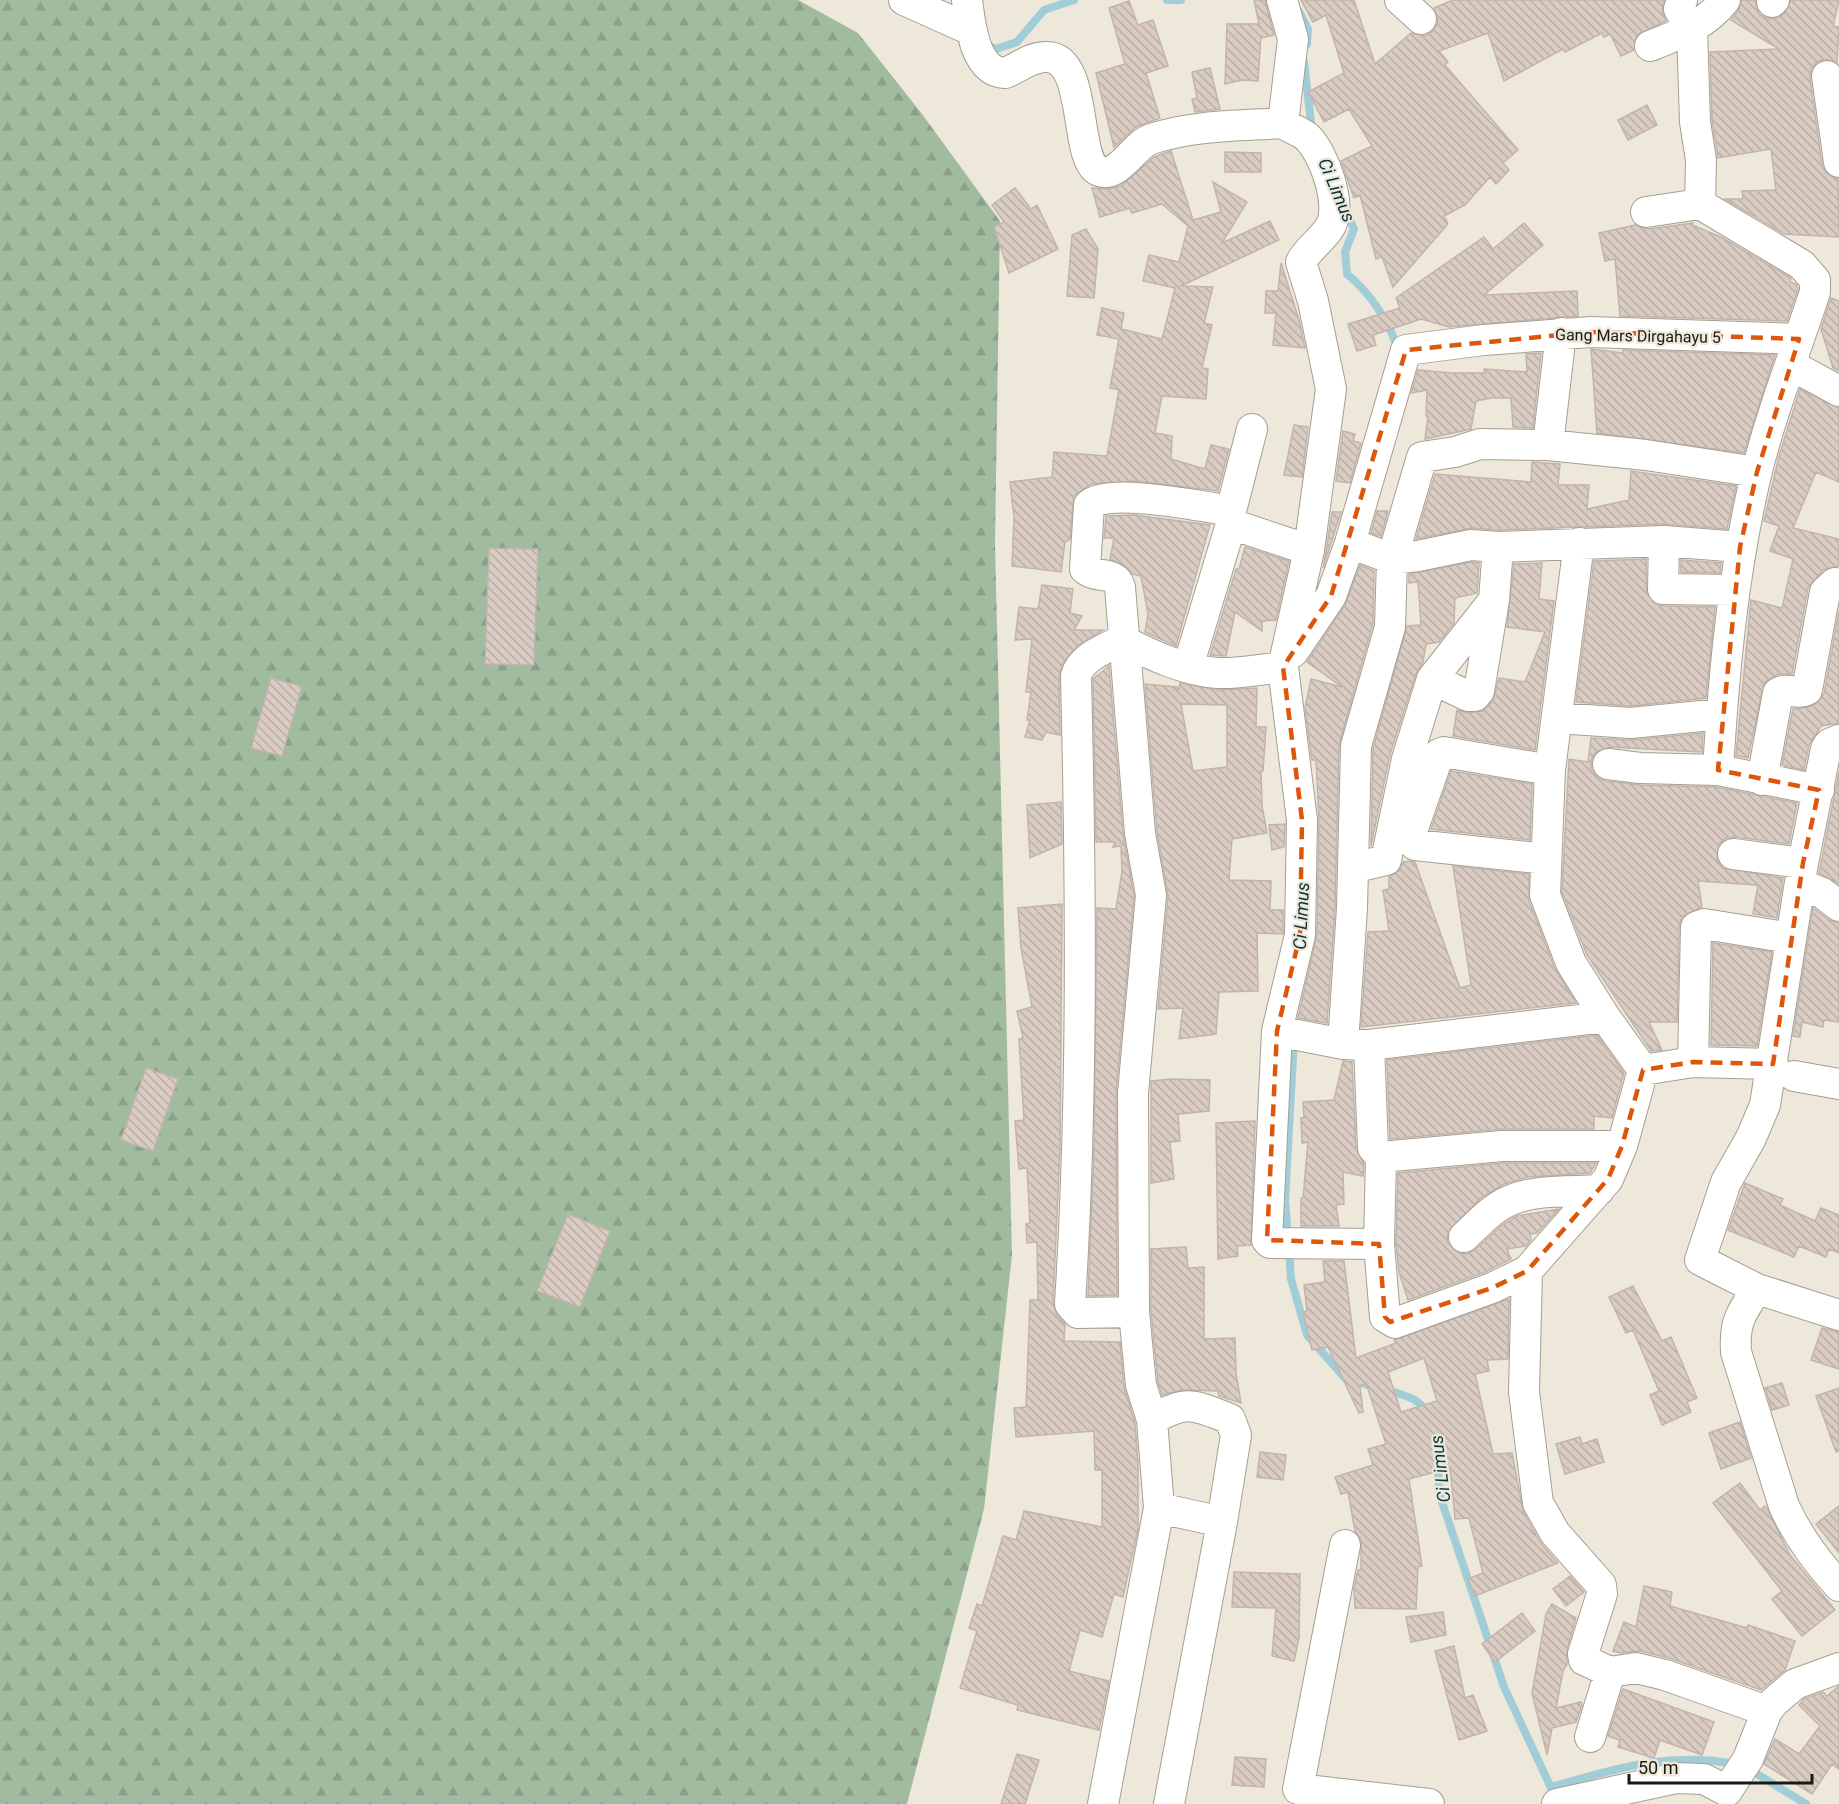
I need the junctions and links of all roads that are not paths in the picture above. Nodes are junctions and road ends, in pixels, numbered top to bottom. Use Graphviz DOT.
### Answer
graph roads {
  1 [pos="904,0"];
  2 [pos="967,0"];
  3 [pos="1282,0"];
  4 [pos="1682,0"];
  5 [pos="1725,0"];
  6 [pos="1692,29"];
  7 [pos="971,30"];
  8 [pos="1650,46"];
  9 [pos="1827,76"];
  10 [pos="1283,123"];
  11 [pos="1839,162"];
  12 [pos="1700,204"];
  13 [pos="1646,212"];
  14 [pos="1561,333"];
  15 [pos="1795,352"];
  16 [pos="1839,391"];
  17 [pos="1252,429"];
  18 [pos="1548,446"];
  19 [pos="1757,472"];
  20 [pos="1231,518"];
  21 [pos="1664,541"];
  22 [pos="1350,543"];
  23 [pos="1579,543"];
  24 [pos="1498,547"];
  25 [pos="1740,547"];
  26 [pos="1309,550"];
  27 [pos="1392,559"];
  28 [pos="1835,583"];
  29 [pos="1734,590"];
  30 [pos="1494,600"];
  31 [pos="1122,640"];
  32 [pos="1283,666"];
  33 [pos="1188,667"];
  34 [pos="1432,679"];
  35 [pos="1721,714"];
  36 [pos="1557,718"];
  37 [pos="1839,740"];
  38 [pos="1608,764"];
  39 [pos="1550,770"];
  40 [pos="1718,770"];
  41 [pos="1762,780"];
  42 [pos="1819,789"];
  43 [pos="1733,854"];
  44 [pos="1546,859"];
  45 [pos="1353,868"];
  46 [pos="1802,874"];
  47 [pos="1839,906"];
  48 [pos="1791,938"];
  49 [pos="1605,1017"];
  50 [pos="1277,1031"];
  51 [pos="1356,1045"];
  52 [pos="1693,1062"];
  53 [pos="1643,1070"];
  54 [pos="1784,1070"];
  55 [pos="1839,1084"];
  56 [pos="1623,1146"];
  57 [pos="1382,1157"];
  58 [pos="1599,1190"];
  59 [pos="1464,1237"];
  60 [pos="1378,1244"];
  61 [pos="1527,1271"];
  62 [pos="1757,1289"];
  63 [pos="1134,1312"];
  64 [pos="1839,1314"];
  65 [pos="1152,1420"];
  66 [pos="1159,1508"];
  67 [pos="1222,1522"];
  68 [pos="1345,1545"];
  69 [pos="1839,1586"];
  70 [pos="1839,1668"];
  71 [pos="1610,1672"];
  72 [pos="1767,1711"];
  73 [pos="1590,1737"];
  74 [pos="1678,1791"];
  75 [pos="1297,1796"];
  76 [pos="1734,1797"];
  77 [pos="1103,1804"];
  78 [pos="1168,1804"];
  79 [pos="1429,1804"];
  80 [pos="1557,1804"];
  1 -- 7 [label="street"];
  2 -- 7 [label="street"];
  3 -- 10 [label="street"];
  4 -- 6 [label="street"];
  5 -- 6 [label="street"];
  6 -- 8 [label="street"];
  6 -- 12 [label="street"];
  7 -- 10 [label="street"];
  9 -- 11 [label="street"];
  10 -- 26 [label="street"];
  12 -- 13 [label="street"];
  12 -- 15 [label="street"];
  14 -- 15 [label="street, Gang Mars Dirgahayu 5"];
  14 -- 18 [label="street"];
  14 -- 22 [label="street, Gang Mars Dirgahayu 5"];
  15 -- 16 [label="street"];
  15 -- 19 [label="street"];
  17 -- 20 [label="street"];
  18 -- 19 [label="street"];
  18 -- 27 [label="street"];
  19 -- 25 [label="street"];
  20 -- 26 [label="street"];
  20 -- 31 [label="street"];
  20 -- 33 [label="street"];
  21 -- 23 [label="street"];
  21 -- 25 [label="street"];
  21 -- 29 [label="street"];
  22 -- 27 [label="street"];
  22 -- 32 [label="street"];
  23 -- 24 [label="street"];
  23 -- 36 [label="street"];
  24 -- 27 [label="street"];
  24 -- 30 [label="street"];
  25 -- 29 [label="street"];
  26 -- 32 [label="street"];
  27 -- 45 [label="street"];
  28 -- 41 [label="street"];
  29 -- 35 [label="street"];
  30 -- 34 [label="street"];
  30 -- 34 [label="street"];
  31 -- 33 [label="street"];
  31 -- 63 [label="street"];
  31 -- 63 [label="street"];
  32 -- 33 [label="street"];
  32 -- 50 [label="street"];
  34 -- 45 [label="street"];
  35 -- 36 [label="street"];
  35 -- 40 [label="street"];
  36 -- 39 [label="street"];
  37 -- 42 [label="street"];
  38 -- 40 [label="street"];
  39 -- 44 [label="street"];
  39 -- 44 [label="street"];
  40 -- 41 [label="street"];
  41 -- 42 [label="street"];
  42 -- 46 [label="street"];
  43 -- 46 [label="street"];
  44 -- 49 [label="street"];
  45 -- 51 [label="street"];
  46 -- 47 [label="street"];
  46 -- 48 [label="street"];
  48 -- 52 [label="street"];
  48 -- 54 [label="street"];
  49 -- 51 [label="street"];
  49 -- 53 [label="street"];
  50 -- 51 [label="street"];
  50 -- 60 [label="street"];
  51 -- 57 [label="street"];
  52 -- 53 [label="street"];
  52 -- 54 [label="street"];
  53 -- 56 [label="street"];
  54 -- 55 [label="street"];
  54 -- 62 [label="street"];
  56 -- 57 [label="street"];
  56 -- 58 [label="street"];
  57 -- 60 [label="street"];
  58 -- 59 [label="street"];
  58 -- 61 [label="street"];
  60 -- 61 [label="street"];
  61 -- 71 [label="street"];
  62 -- 64 [label="street"];
  62 -- 69 [label="street"];
  63 -- 65 [label="street"];
  65 -- 66 [label="street"];
  65 -- 67 [label="street"];
  66 -- 67 [label="street"];
  66 -- 77 [label="street"];
  67 -- 78 [label="street"];
  68 -- 75 [label="street"];
  70 -- 72 [label="street"];
  71 -- 72 [label="street"];
  71 -- 73 [label="street"];
  72 -- 76 [label="street"];
  74 -- 76 [label="street"];
  74 -- 80 [label="street"];
  75 -- 79 [label="street"];
}
